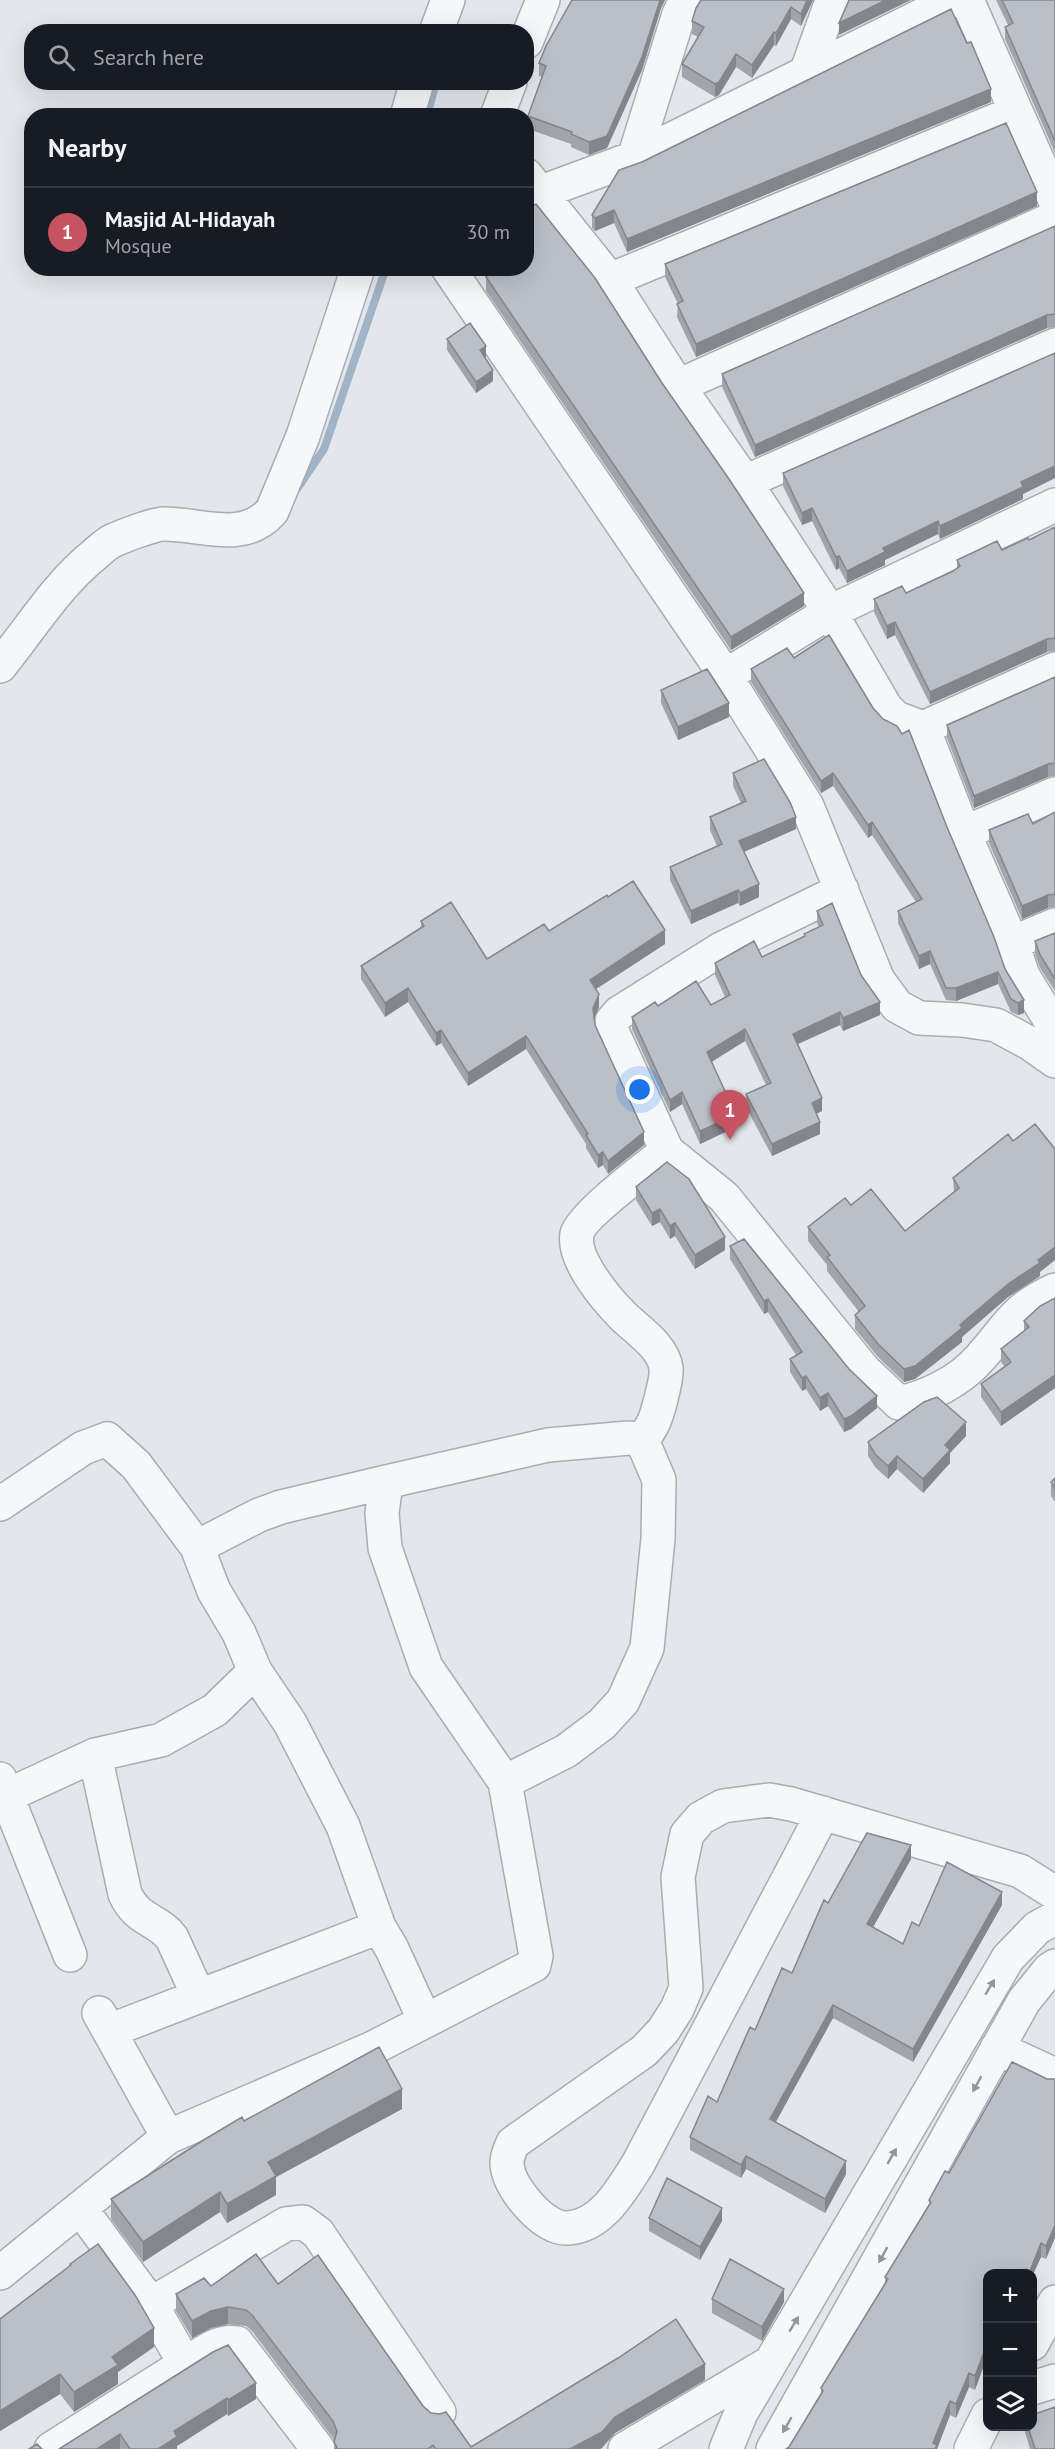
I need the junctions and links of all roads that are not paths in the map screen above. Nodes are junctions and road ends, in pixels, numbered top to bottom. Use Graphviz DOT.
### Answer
graph roads {
  1 [pos="447,0"];
  2 [pos="543,0"];
  3 [pos="686,0"];
  4 [pos="835,0"];
  5 [pos="953,0"];
  6 [pos="967,0"];
  7 [pos="439,24"];
  8 [pos="533,24"];
  9 [pos="806,73"];
  10 [pos="415,90"];
  11 [pos="507,90"];
  12 [pos="409,108"];
  13 [pos="499,108"];
  14 [pos="1016,111"];
  15 [pos="634,158"];
  16 [pos="534,184"];
  17 [pos="534,185"];
  18 [pos="1055,200"];
  19 [pos="1055,218"];
  20 [pos="355,276"];
  21 [pos="453,276"];
  22 [pos="610,280"];
  23 [pos="1055,345"];
  24 [pos="678,386"];
  25 [pos="745,482"];
  26 [pos="1055,505"];
  27 [pos="830,612"];
  28 [pos="0,666"];
  29 [pos="1055,669"];
  30 [pos="725,676"];
  31 [pos="923,728"];
  32 [pos="1055,794"];
  33 [pos="964,833"];
  34 [pos="842,890"];
  35 [pos="1055,925"];
  36 [pos="1012,943"];
  37 [pos="1055,1028"];
  38 [pos="1055,1061"];
  39 [pos="668,1150"];
  40 [pos="1055,1290"];
  41 [pos="648,1432"];
  42 [pos="386,1482"];
  43 [pos="0,1504"];
  44 [pos="197,1547"];
  45 [pos="255,1671"];
  46 [pos="95,1755"];
  47 [pos="505,1782"];
  48 [pos="2,1789"];
  49 [pos="823,1813"];
  50 [pos="1055,1893"];
  51 [pos="1055,1918"];
  52 [pos="379,1927"];
  53 [pos="70,1955"];
  54 [pos="1055,1966"];
  55 [pos="198,1995"];
  56 [pos="424,2021"];
  57 [pos="997,2048"];
  58 [pos="1055,2075"];
  59 [pos="168,2137"];
  60 [pos="80,2208"];
  61 [pos="0,2273"];
  62 [pos="1055,2302"];
  63 [pos="151,2304"];
  64 [pos="1037,2335"];
  65 [pos="772,2362"];
  66 [pos="185,2364"];
  67 [pos="817,2372"];
  68 [pos="1055,2381"];
  69 [pos="1037,2386"];
  70 [pos="439,2412"];
  71 [pos="983,2424"];
  72 [pos="51,2449"];
  73 [pos="318,2449"];
  74 [pos="625,2449"];
  75 [pos="726,2449"];
  76 [pos="773,2449"];
  77 [pos="971,2449"];
  1 -- 7 [label="street"];
  2 -- 8 [label="street"];
  3 -- 15 [label="street"];
  4 -- 9 [label="street"];
  5 -- 9 [label="street"];
  6 -- 14 [label="street"];
  9 -- 15 [label="street"];
  10 -- 12 [label="street"];
  11 -- 13 [label="street"];
  14 -- 18 [label="street"];
  14 -- 22 [label="street"];
  15 -- 16 [label="street"];
  17 -- 22 [label="street"];
  19 -- 24 [label="street"];
  20 -- 28 [label="street"];
  21 -- 30 [label="street"];
  22 -- 24 [label="street"];
  23 -- 25 [label="street"];
  24 -- 25 [label="street"];
  25 -- 27 [label="street"];
  26 -- 27 [label="street"];
  27 -- 30 [label="street"];
  27 -- 31 [label="street"];
  29 -- 31 [label="street"];
  30 -- 34 [label="street"];
  31 -- 33 [label="street"];
  32 -- 33 [label="street"];
  33 -- 36 [label="street"];
  34 -- 38 [label="street"];
  34 -- 39 [label="street"];
  35 -- 36 [label="street"];
  36 -- 37 [label="street"];
  39 -- 40 [label="street"];
  39 -- 41 [label="street"];
  41 -- 42 [label="street"];
  41 -- 47 [label="street"];
  42 -- 44 [label="street"];
  42 -- 47 [label="street"];
  43 -- 44 [label="street"];
  44 -- 45 [label="street"];
  45 -- 46 [label="street"];
  45 -- 52 [label="street"];
  46 -- 48 [label="street"];
  46 -- 55 [label="street"];
  47 -- 56 [label="street"];
  48 -- 53 [label="street"];
  49 -- 49 [label="street"];
  49 -- 50 [label="street"];
  65 -- 51 [label="street, one-way"];
  52 -- 55 [label="street"];
  52 -- 56 [label="street"];
  54 -- 57 [label="street"];
  55 -- 59 [label="street"];
  56 -- 59 [label="street"];
  57 -- 58 [label="street"];
  57 -- 67 [label="street, one-way"];
  59 -- 60 [label="street"];
  60 -- 61 [label="street"];
  60 -- 63 [label="street"];
  62 -- 64 [label="street"];
  63 -- 66 [label="street"];
  63 -- 70 [label="street"];
  65 -- 67 [label="street"];
  65 -- 74 [label="street"];
  65 -- 75 [label="street"];
  66 -- 72 [label="street"];
  66 -- 73 [label="street"];
  67 -- 76 [label="street, one-way"];
  68 -- 69 [label="street"];
  71 -- 77 [label="street"];
}
